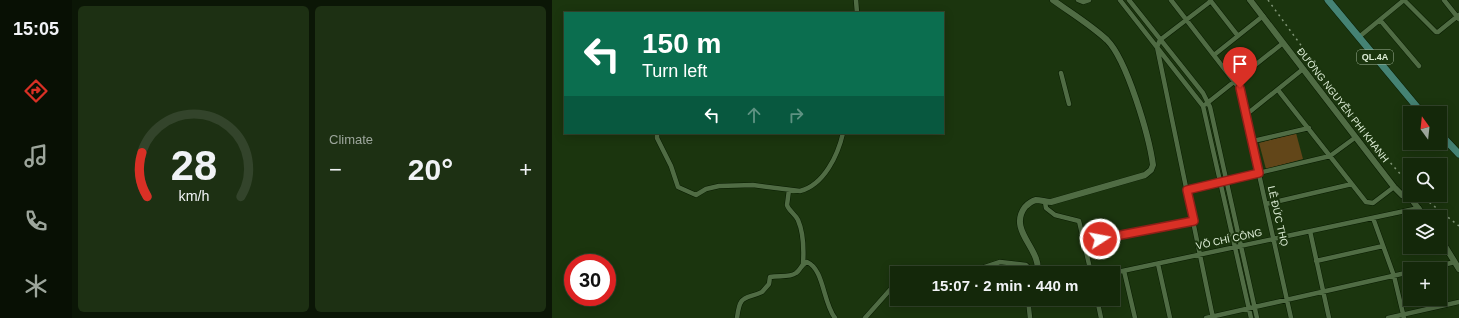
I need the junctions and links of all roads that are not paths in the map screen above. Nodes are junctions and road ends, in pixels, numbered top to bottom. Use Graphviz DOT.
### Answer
graph roads {
  1 [pos="856,0"];
  2 [pos="1053,0"];
  3 [pos="1078,0"];
  4 [pos="1089,0"];
  5 [pos="1120,0"];
  6 [pos="1129,0"];
  7 [pos="1171,0"];
  8 [pos="1210,0"];
  9 [pos="1250,0"];
  10 [pos="1328,0"];
  11 [pos="1404,0"];
  12 [pos="1444,0"];
  13 [pos="858,12"];
  14 [pos="1263,16"];
  15 [pos="1458,17"];
  16 [pos="1380,20"];
  17 [pos="1187,21"];
  18 [pos="1238,36"];
  19 [pos="1359,37"];
  20 [pos="1160,40"];
  21 [pos="1283,43"];
  22 [pos="1157,47"];
  23 [pos="1214,55"];
  24 [pos="1419,66"];
  25 [pos="1303,69"];
  26 [pos="1061,74"];
  27 [pos="1235,81"];
  28 [pos="1278,90"];
  29 [pos="1208,102"];
  30 [pos="1069,104"];
  31 [pos="1203,106"];
  32 [pos="1416,106"];
  33 [pos="1247,114"];
  34 [pos="1309,128"];
  35 [pos="657,134"];
  36 [pos="843,134"];
  37 [pos="1356,137"];
  38 [pos="1447,141"];
  39 [pos="1253,142"];
  40 [pos="1459,154"];
  41 [pos="1330,156"];
  42 [pos="1259,173"];
  43 [pos="1227,180"];
  44 [pos="1219,182"];
  45 [pos="1352,184"];
  46 [pos="1394,187"];
  47 [pos="789,190"];
  48 [pos="1187,190"];
  49 [pos="1045,202"];
  50 [pos="1266,204"];
  51 [pos="1419,208"];
  52 [pos="1373,218"];
  53 [pos="1194,221"];
  54 [pos="1310,231"];
  55 [pos="1274,239"];
  56 [pos="1084,242"];
  57 [pos="1241,246"];
  58 [pos="1383,246"];
  59 [pos="1235,247"];
  60 [pos="1447,249"];
  61 [pos="1200,255"];
  62 [pos="1316,260"];
  63 [pos="1455,262"];
  64 [pos="802,264"];
  65 [pos="1158,264"];
  66 [pos="1447,264"];
  67 [pos="988,266"];
  68 [pos="1027,266"];
  69 [pos="1038,266"];
  70 [pos="1089,266"];
  71 [pos="1459,269"];
  72 [pos="1124,271"];
  73 [pos="1120,272"];
  74 [pos="1403,274"];
  75 [pos="1394,276"];
  76 [pos="890,290"];
  77 [pos="1323,292"];
  78 [pos="1287,300"];
  79 [pos="1459,302"];
  80 [pos="1029,306"];
  81 [pos="1098,306"];
  82 [pos="1254,307"];
  83 [pos="1248,308"];
  84 [pos="1404,316"];
  85 [pos="1212,317"];
  86 [pos="737,318"];
  87 [pos="835,318"];
  88 [pos="865,318"];
  89 [pos="1030,318"];
  90 [pos="1101,318"];
  91 [pos="1134,318"];
  92 [pos="1170,318"];
  93 [pos="1206,318"];
  94 [pos="1250,318"];
  95 [pos="1257,318"];
  96 [pos="1291,318"];
  97 [pos="1329,318"];
  98 [pos="1388,318"];
  1 -- 13 [label="street"];
  2 -- 49 [label="street"];
  3 -- 4 [label="street"];
  5 -- 22 [label="street"];
  6 -- 20 [label="street"];
  7 -- 17 [label="street, LÊ ĐỨC THỌ"];
  8 -- 17 [label="street"];
  8 -- 18 [label="street"];
  9 -- 14 [label="street, ĐƯỜNG NGUYỄN PHI KHANH"];
  10 -- 19 [label="main road, QL.4A"];
  11 -- 15 [label="street"];
  11 -- 16 [label="street"];
  12 -- 15 [label="street"];
  14 -- 18 [label="street"];
  14 -- 21 [label="street, ĐƯỜNG NGUYỄN PHI KHANH"];
  16 -- 19 [label="street"];
  16 -- 24 [label="street"];
  17 -- 20 [label="street"];
  17 -- 23 [label="street, LÊ ĐỨC THỌ"];
  18 -- 23 [label="street"];
  19 -- 32 [label="main road, QL.4A"];
  20 -- 22 [label="street"];
  20 -- 29 [label="street"];
  21 -- 25 [label="street, ĐƯỜNG NGUYỄN PHI KHANH"];
  21 -- 27 [label="street"];
  22 -- 31 [label="street"];
  22 -- 48 [label="street"];
  23 -- 27 [label="street, LÊ ĐỨC THỌ"];
  25 -- 28 [label="street"];
  25 -- 37 [label="street, ĐƯỜNG NGUYỄN PHI KHANH"];
  26 -- 30 [label="street"];
  27 -- 29 [label="street"];
  27 -- 33 [label="street, LÊ ĐỨC THỌ"];
  28 -- 33 [label="street"];
  28 -- 34 [label="street"];
  29 -- 31 [label="street"];
  29 -- 43 [label="street"];
  31 -- 44 [label="street"];
  33 -- 39 [label="street, LÊ ĐỨC THỌ"];
  34 -- 39 [label="street"];
  34 -- 41 [label="street"];
  35 -- 47 [label="street"];
  36 -- 47 [label="street"];
  37 -- 41 [label="street"];
  37 -- 46 [label="street, ĐƯỜNG NGUYỄN PHI KHANH"];
  38 -- 40 [label="main road"];
  39 -- 42 [label="street, LÊ ĐỨC THỌ"];
  41 -- 42 [label="street"];
  41 -- 45 [label="street"];
  42 -- 43 [label="street"];
  42 -- 50 [label="street, LÊ ĐỨC THỌ"];
  43 -- 44 [label="street"];
  43 -- 57 [label="street"];
  44 -- 48 [label="street"];
  44 -- 59 [label="street"];
  45 -- 46 [label="street"];
  45 -- 50 [label="street"];
  46 -- 51 [label="street, ĐƯỜNG NGUYỄN PHI KHANH"];
  47 -- 64 [label="street"];
  48 -- 53 [label="street"];
  49 -- 56 [label="street"];
  49 -- 69 [label="street"];
  50 -- 55 [label="street, LÊ ĐỨC THỌ"];
  51 -- 52 [label="street, VÕ CHÍ CÔNG"];
  52 -- 54 [label="street, VÕ CHÍ CÔNG"];
  52 -- 58 [label="street"];
  53 -- 56 [label="street"];
  53 -- 61 [label="street"];
  54 -- 55 [label="street, VÕ CHÍ CÔNG"];
  54 -- 62 [label="street"];
  55 -- 57 [label="street, VÕ CHÍ CÔNG"];
  55 -- 78 [label="street, LÊ ĐỨC THỌ"];
  56 -- 70 [label="street"];
  57 -- 59 [label="street, VÕ CHÍ CÔNG"];
  57 -- 82 [label="street"];
  58 -- 62 [label="street"];
  58 -- 75 [label="street"];
  59 -- 61 [label="street, VÕ CHÍ CÔNG"];
  59 -- 83 [label="street"];
  60 -- 63 [label="street"];
  61 -- 65 [label="street, VÕ CHÍ CÔNG"];
  61 -- 85 [label="street"];
  62 -- 77 [label="street"];
  63 -- 66 [label="street"];
  63 -- 71 [label="street"];
  64 -- 86 [label="street"];
  64 -- 87 [label="street"];
  65 -- 72 [label="street, VÕ CHÍ CÔNG"];
  65 -- 92 [label="street"];
  67 -- 68 [label="street"];
  72 -- 73 [label="street, VÕ CHÍ CÔNG"];
  72 -- 91 [label="street"];
  74 -- 75 [label="street"];
  75 -- 77 [label="street"];
  75 -- 84 [label="street"];
  76 -- 88 [label="street"];
  77 -- 78 [label="street"];
  77 -- 97 [label="street"];
  78 -- 82 [label="street"];
  78 -- 96 [label="street, LÊ ĐỨC THỌ"];
  79 -- 84 [label="street"];
  80 -- 89 [label="street"];
  81 -- 90 [label="street"];
  82 -- 83 [label="street"];
  82 -- 95 [label="street"];
  83 -- 85 [label="street"];
  83 -- 94 [label="street"];
  84 -- 98 [label="street"];
  85 -- 93 [label="street"];
}
